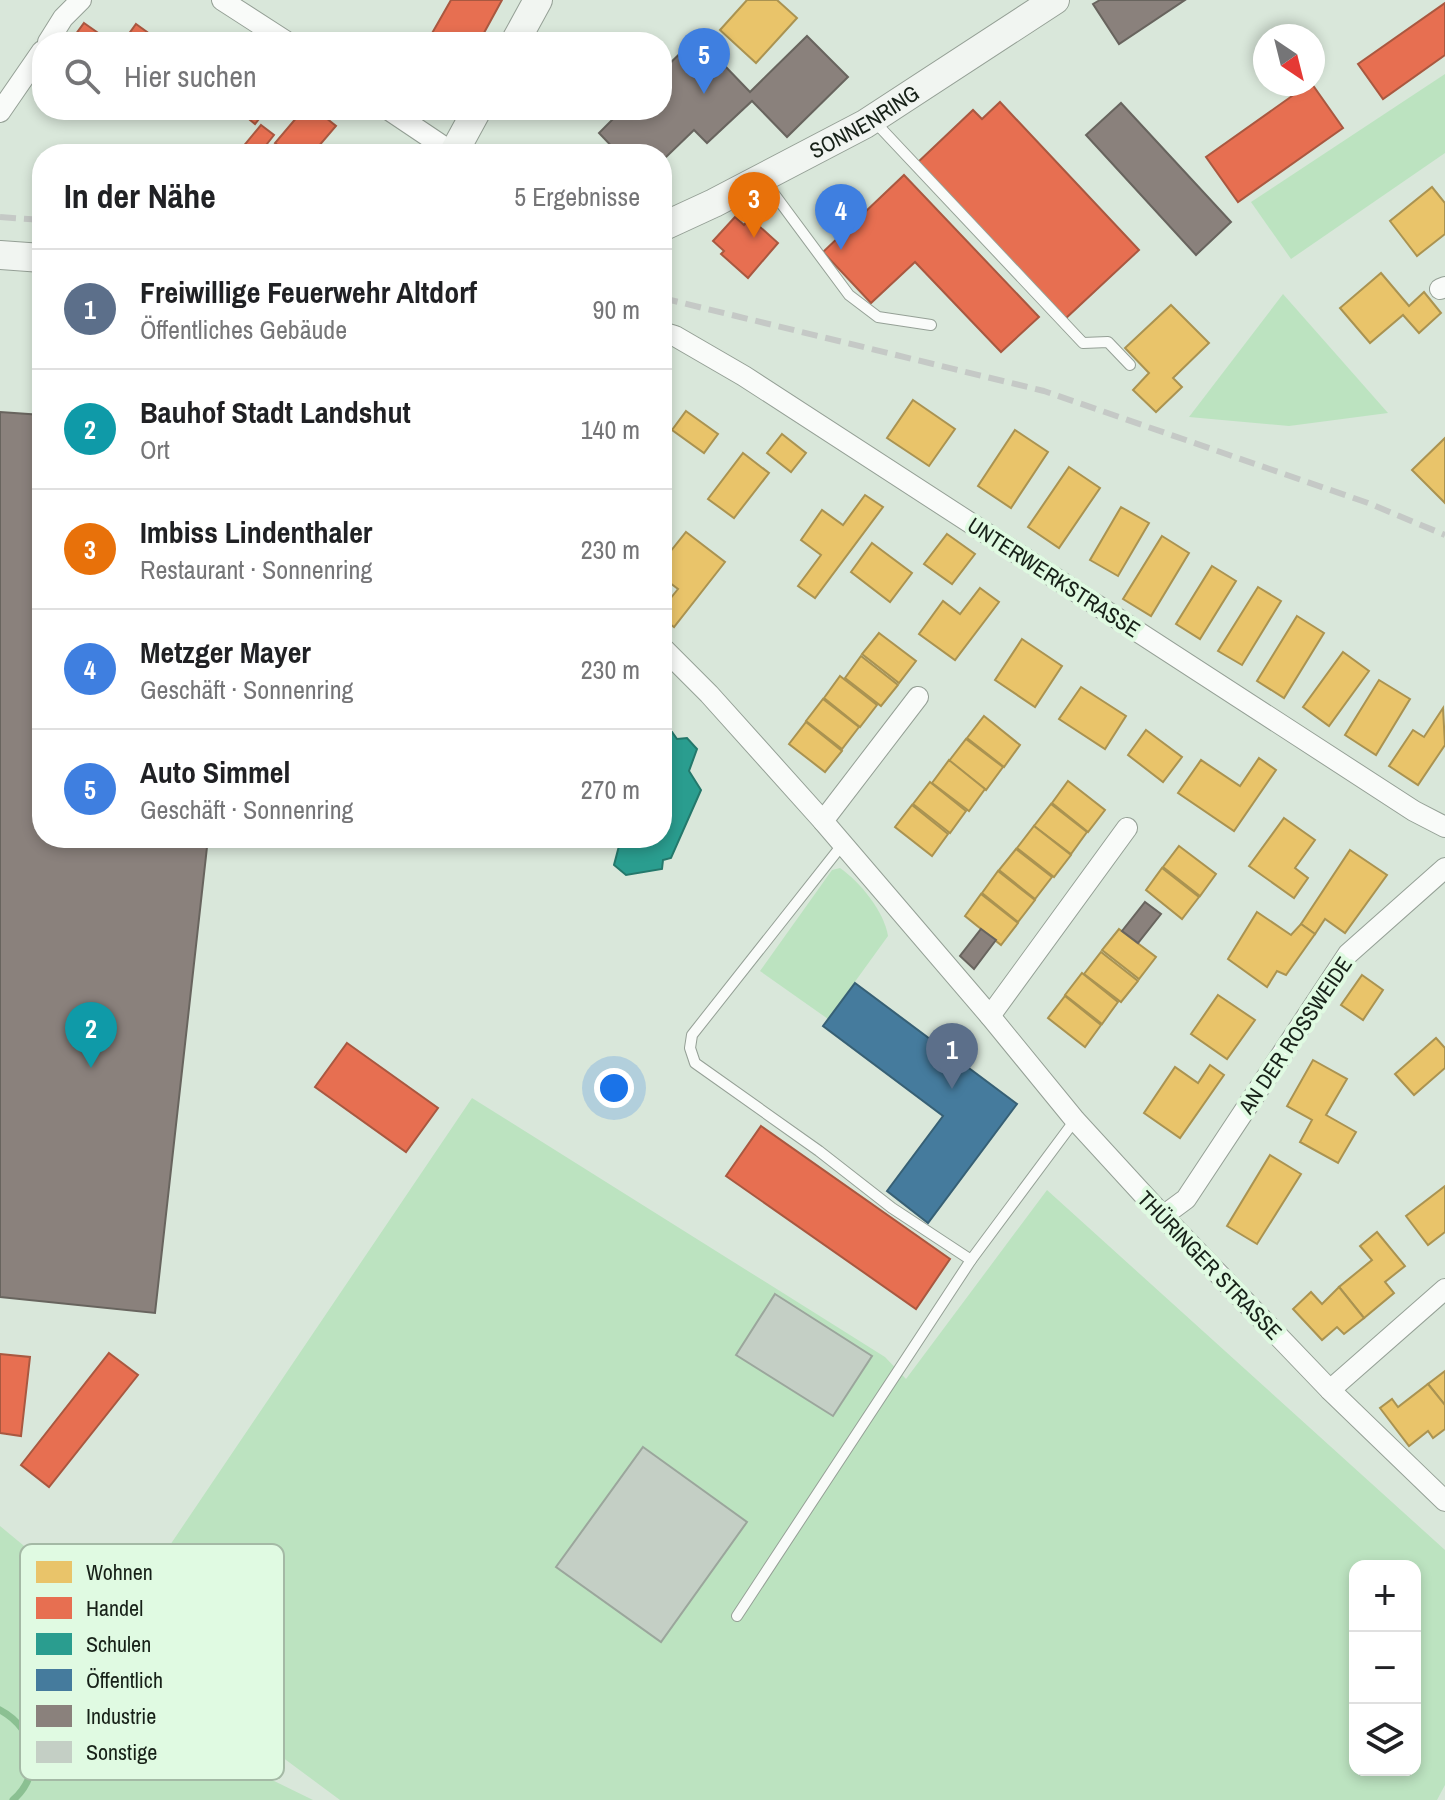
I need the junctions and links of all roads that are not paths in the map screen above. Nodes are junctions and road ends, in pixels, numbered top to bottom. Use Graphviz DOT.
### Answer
graph roads {
  1 [pos="81,0"];
  2 [pos="222,0"];
  3 [pos="538,0"];
  4 [pos="1055,0"];
  5 [pos="54,32"];
  6 [pos="272,32"];
  7 [pos="520,32"];
  8 [pos="32,66"];
  9 [pos="0,112"];
  10 [pos="872,119"];
  11 [pos="404,120"];
  12 [pos="472,120"];
  13 [pos="439,144"];
  14 [pos="459,144"];
  15 [pos="762,178"];
  16 [pos="672,222"];
  17 [pos="0,255"];
  18 [pos="32,257"];
  19 [pos="931,325"];
  20 [pos="672,335"];
  21 [pos="1130,365"];
  22 [pos="672,657"];
  23 [pos="918,697"];
  24 [pos="823,821"];
  25 [pos="1445,827"];
  26 [pos="1127,828"];
  27 [pos="842,845"];
  28 [pos="1445,868"];
  29 [pos="990,1016"];
  30 [pos="1075,1120"];
  31 [pos="1163,1216"];
  32 [pos="971,1260"];
  33 [pos="1445,1289"];
  34 [pos="1330,1390"];
  35 [pos="1445,1501"];
  36 [pos="737,1616"];
  1 -- 5 [label="street"];
  2 -- 6 [label="street"];
  3 -- 7 [label="street"];
  4 -- 10 [label="street, SONNENRING"];
  8 -- 9 [label="street"];
  10 -- 15 [label="street, SONNENRING"];
  10 -- 21 [label="lane"];
  11 -- 13 [label="street"];
  12 -- 14 [label="street"];
  15 -- 16 [label="street, SONNENRING"];
  15 -- 19 [label="lane"];
  17 -- 18 [label="street"];
  20 -- 25 [label="street, UNTERWERKSTRASSE"];
  22 -- 24 [label="street, THÜRINGER STRASSE"];
  23 -- 24 [label="street"];
  24 -- 27 [label="street, THÜRINGER STRASSE"];
  26 -- 29 [label="street"];
  27 -- 29 [label="street, THÜRINGER STRASSE"];
  27 -- 32 [label="lane"];
  28 -- 31 [label="street, AN DER ROSSWEIDE"];
  29 -- 30 [label="street, THÜRINGER STRASSE"];
  30 -- 31 [label="street, THÜRINGER STRASSE"];
  30 -- 32 [label="lane"];
  31 -- 34 [label="street, THÜRINGER STRASSE"];
  32 -- 36 [label="lane"];
  33 -- 34 [label="street"];
  34 -- 35 [label="street, THÜRINGER STRASSE"];
}
